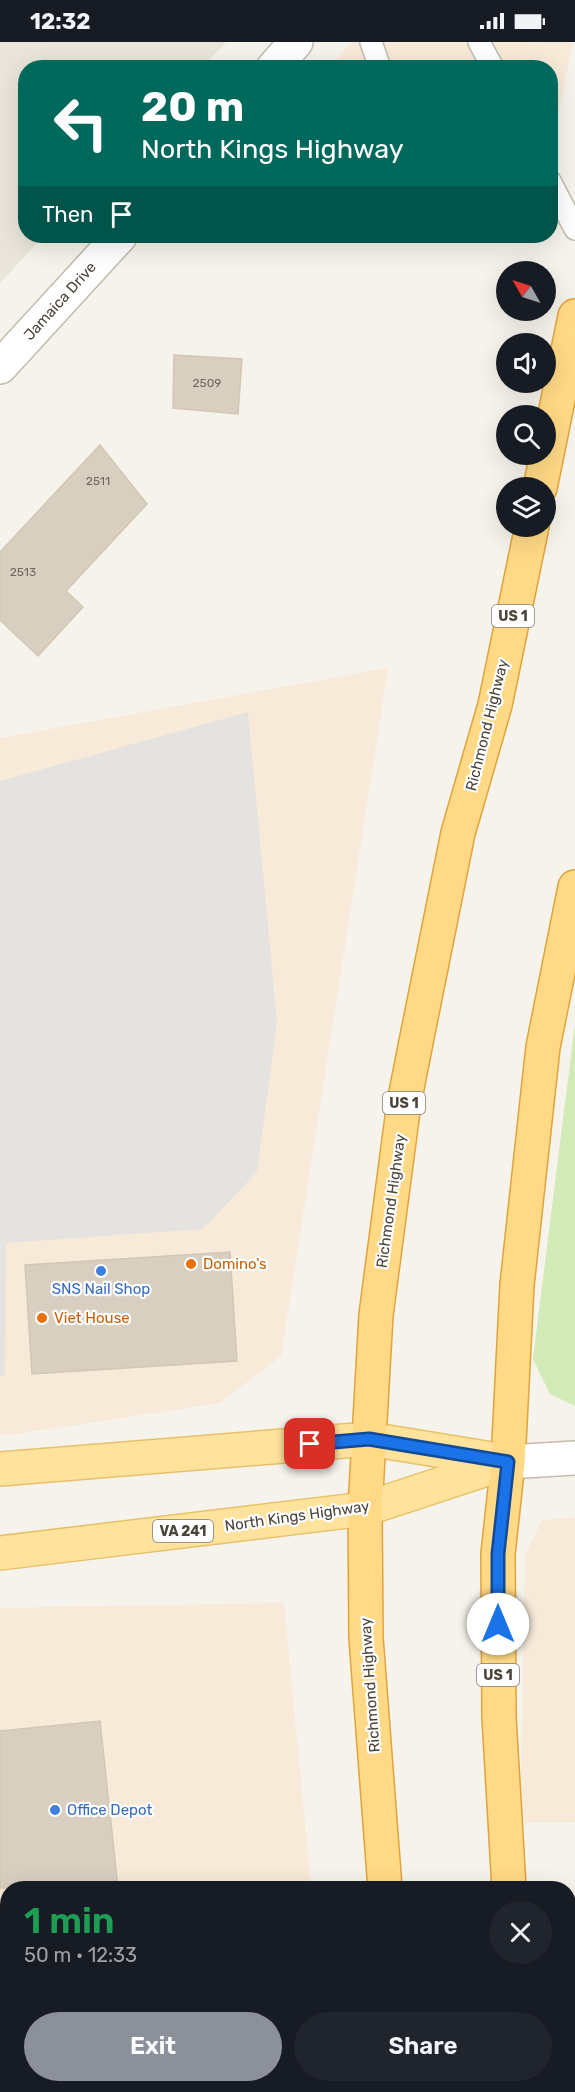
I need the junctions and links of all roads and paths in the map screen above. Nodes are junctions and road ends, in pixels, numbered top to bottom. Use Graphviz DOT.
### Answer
graph roads {
  1 [pos="296,42"];
  2 [pos="371,42"];
  3 [pos="479,42"];
  4 [pos="280,60"];
  5 [pos="377,60"];
  6 [pos="489,60"];
  7 [pos="558,196"];
  8 [pos="575,229"];
  9 [pos="114,243"];
  10 [pos="575,316"];
  11 [pos="0,367"];
  12 [pos="542,477"];
  13 [pos="530,537"];
  14 [pos="575,887"];
  15 [pos="569,952"];
  16 [pos="369,1439"];
  17 [pos="575,1458"];
  18 [pos="508,1462"];
  19 [pos="0,1469"];
  20 [pos="365,1509"];
  21 [pos="0,1553"];
  22 [pos="384,1881"];
  23 [pos="508,1881"];
  1 -- 4 [label="street"];
  2 -- 5 [label="lane"];
  3 -- 6 [label="lane"];
  7 -- 8 [label="lane"];
  9 -- 11 [label="street, Jamaica Drive"];
  10 -- 12 [label="highway"];
  13 -- 16 [label="highway, Richmond Highway / US 1"];
  14 -- 15 [label="highway, US 1"];
  15 -- 18 [label="highway, US 1"];
  16 -- 18 [label="main road"];
  16 -- 19 [label="main road"];
  16 -- 20 [label="highway, Richmond Highway / US 1"];
  17 -- 18 [label="street"];
  18 -- 20 [label="main road, North Kings Highway / VA 241"];
  18 -- 23 [label="highway, US 1"];
  20 -- 21 [label="main road, North Kings Highway / VA 241"];
  20 -- 22 [label="highway, Richmond Highway / US 1"];
}
